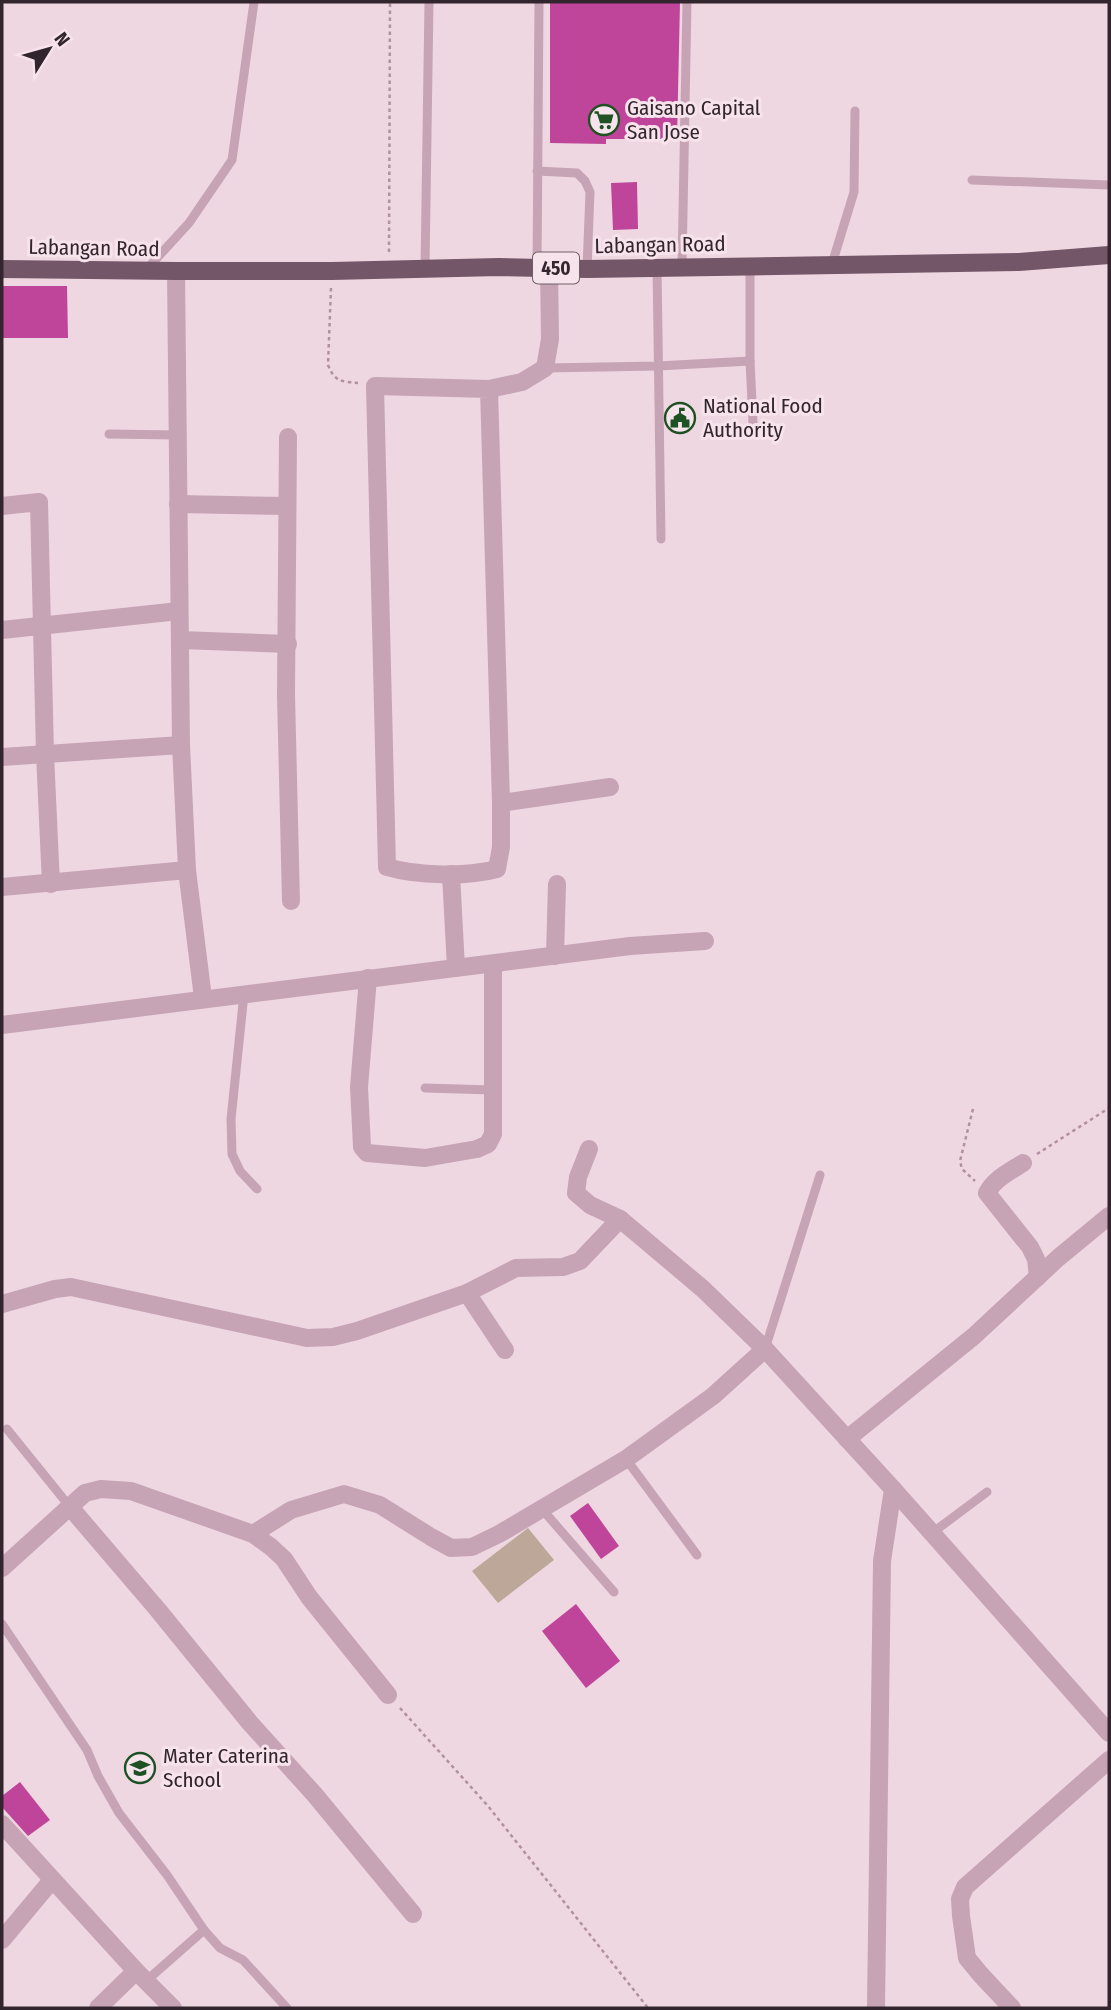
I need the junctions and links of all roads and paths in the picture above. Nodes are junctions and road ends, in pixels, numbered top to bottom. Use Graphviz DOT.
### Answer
graph roads {
  1 [pos="254,2"];
  2 [pos="390,2"];
  3 [pos="429,2"];
  4 [pos="539,2"];
  5 [pos="687,2"];
  6 [pos="855,111"];
  7 [pos="537,171"];
  8 [pos="972,180"];
  9 [pos="1109,185"];
  10 [pos="1109,255"];
  11 [pos="832,264"];
  12 [pos="682,266"];
  13 [pos="657,267"];
  14 [pos="750,267"];
  15 [pos="425,268"];
  16 [pos="543,268"];
  17 [pos="2,269"];
  18 [pos="389,269"];
  19 [pos="587,269"];
  20 [pos="145,271"];
  21 [pos="176,271"];
  22 [pos="332,271"];
  23 [pos="750,361"];
  24 [pos="658,366"];
  25 [pos="545,368"];
  26 [pos="375,386"];
  27 [pos="489,389"];
  28 [pos="753,423"];
  29 [pos="109,434"];
  30 [pos="177,436"];
  31 [pos="288,437"];
  32 [pos="178,504"];
  33 [pos="2,506"];
  34 [pos="287,506"];
  35 [pos="661,539"];
  36 [pos="179,611"];
  37 [pos="41,626"];
  38 [pos="2,630"];
  39 [pos="180,640"];
  40 [pos="288,644"];
  41 [pos="181,745"];
  42 [pos="45,754"];
  43 [pos="2,757"];
  44 [pos="610,787"];
  45 [pos="501,803"];
  46 [pos="187,870"];
  47 [pos="451,874"];
  48 [pos="51,884"];
  49 [pos="557,884"];
  50 [pos="2,887"];
  51 [pos="291,901"];
  52 [pos="705,941"];
  53 [pos="555,957"];
  54 [pos="493,964"];
  55 [pos="456,968"];
  56 [pos="368,978"];
  57 [pos="244,994"];
  58 [pos="203,998"];
  59 [pos="2,1025"];
  60 [pos="425,1088"];
  61 [pos="492,1090"];
  62 [pos="1109,1108"];
  63 [pos="973,1109"];
  64 [pos="589,1149"];
  65 [pos="1023,1163"];
  66 [pos="820,1175"];
  67 [pos="257,1189"];
  68 [pos="987,1193"];
  69 [pos="1109,1216"];
  70 [pos="620,1219"];
  71 [pos="1038,1277"];
  72 [pos="467,1293"];
  73 [pos="2,1304"];
  74 [pos="765,1349"];
  75 [pos="505,1350"];
  76 [pos="7,1429"];
  77 [pos="847,1439"];
  78 [pos="626,1460"];
  79 [pos="893,1489"];
  80 [pos="987,1492"];
  81 [pos="70,1507"];
  82 [pos="541,1508"];
  83 [pos="253,1534"];
  84 [pos="932,1534"];
  85 [pos="697,1555"];
  86 [pos="2,1568"];
  87 [pos="614,1592"];
  88 [pos="2,1624"];
  89 [pos="388,1695"];
  90 [pos="1109,1732"];
  91 [pos="1109,1760"];
  92 [pos="2,1824"];
  93 [pos="52,1880"];
  94 [pos="413,1914"];
  95 [pos="204,1930"];
  96 [pos="2,1940"];
  97 [pos="141,1976"];
  98 [pos="98,2008"];
  99 [pos="171,2008"];
  100 [pos="287,2008"];
  101 [pos="648,2008"];
  102 [pos="876,2008"];
  103 [pos="1012,2008"];
  1 -- 20 [label="lane"];
  2 -- 18 [label="path"];
  3 -- 15 [label="lane"];
  4 -- 7 [label="lane"];
  5 -- 12 [label="lane"];
  6 -- 11 [label="lane"];
  7 -- 16 [label="lane"];
  7 -- 19 [label="lane"];
  8 -- 9 [label="lane"];
  10 -- 11 [label="main road, Labangan Road / 450"];
  11 -- 14 [label="main road, Labangan Road / 450"];
  12 -- 13 [label="main road, Labangan Road / 450"];
  12 -- 14 [label="main road, Labangan Road / 450"];
  13 -- 19 [label="main road, Labangan Road / 450"];
  13 -- 24 [label="lane"];
  14 -- 23 [label="lane"];
  15 -- 16 [label="main road, Labangan Road / 450"];
  15 -- 18 [label="main road, Labangan Road / 450"];
  16 -- 19 [label="main road, Labangan Road / 450"];
  16 -- 25 [label="street"];
  17 -- 20 [label="main road, Labangan Road / 450"];
  18 -- 22 [label="main road, Labangan Road / 450"];
  20 -- 21 [label="main road, Labangan Road / 450"];
  21 -- 22 [label="main road, Labangan Road / 450"];
  21 -- 30 [label="street"];
  22 -- 26 [label="path"];
  23 -- 24 [label="lane"];
  23 -- 28 [label="lane"];
  24 -- 25 [label="lane"];
  24 -- 35 [label="lane"];
  25 -- 27 [label="street"];
  26 -- 27 [label="street"];
  26 -- 47 [label="street"];
  27 -- 45 [label="street"];
  29 -- 30 [label="lane"];
  30 -- 32 [label="street"];
  31 -- 34 [label="street"];
  32 -- 34 [label="street"];
  32 -- 36 [label="street"];
  33 -- 37 [label="street"];
  34 -- 40 [label="street"];
  36 -- 37 [label="street"];
  36 -- 39 [label="street"];
  37 -- 38 [label="street"];
  37 -- 42 [label="street"];
  39 -- 40 [label="street"];
  39 -- 41 [label="street"];
  40 -- 51 [label="street"];
  41 -- 42 [label="street"];
  41 -- 46 [label="street"];
  42 -- 43 [label="street"];
  42 -- 48 [label="street"];
  44 -- 45 [label="street"];
  45 -- 47 [label="street"];
  46 -- 48 [label="street"];
  46 -- 58 [label="street"];
  47 -- 55 [label="street"];
  48 -- 50 [label="street"];
  49 -- 53 [label="street"];
  52 -- 53 [label="street"];
  53 -- 54 [label="street"];
  54 -- 55 [label="street"];
  54 -- 61 [label="street"];
  55 -- 56 [label="street"];
  56 -- 57 [label="street"];
  56 -- 61 [label="street"];
  57 -- 58 [label="street"];
  57 -- 67 [label="lane"];
  58 -- 59 [label="street"];
  60 -- 61 [label="lane"];
  62 -- 65 [label="path"];
  63 -- 68 [label="path"];
  64 -- 70 [label="street"];
  65 -- 68 [label="street"];
  66 -- 74 [label="lane"];
  68 -- 71 [label="street"];
  69 -- 71 [label="street"];
  70 -- 72 [label="street"];
  70 -- 74 [label="street"];
  71 -- 77 [label="street"];
  72 -- 73 [label="street"];
  72 -- 75 [label="street"];
  74 -- 77 [label="street"];
  74 -- 78 [label="street"];
  76 -- 81 [label="lane"];
  77 -- 79 [label="street"];
  78 -- 82 [label="street"];
  78 -- 85 [label="lane"];
  79 -- 84 [label="street"];
  79 -- 102 [label="street"];
  80 -- 84 [label="lane"];
  81 -- 83 [label="street"];
  81 -- 86 [label="street"];
  81 -- 94 [label="street"];
  82 -- 83 [label="street"];
  82 -- 87 [label="lane"];
  83 -- 89 [label="street"];
  84 -- 90 [label="street"];
  88 -- 95 [label="lane"];
  89 -- 101 [label="path"];
  91 -- 103 [label="street"];
  92 -- 93 [label="street"];
  93 -- 96 [label="street"];
  93 -- 97 [label="street"];
  95 -- 97 [label="lane"];
  95 -- 100 [label="lane"];
  97 -- 98 [label="street"];
  97 -- 99 [label="street"];
}
